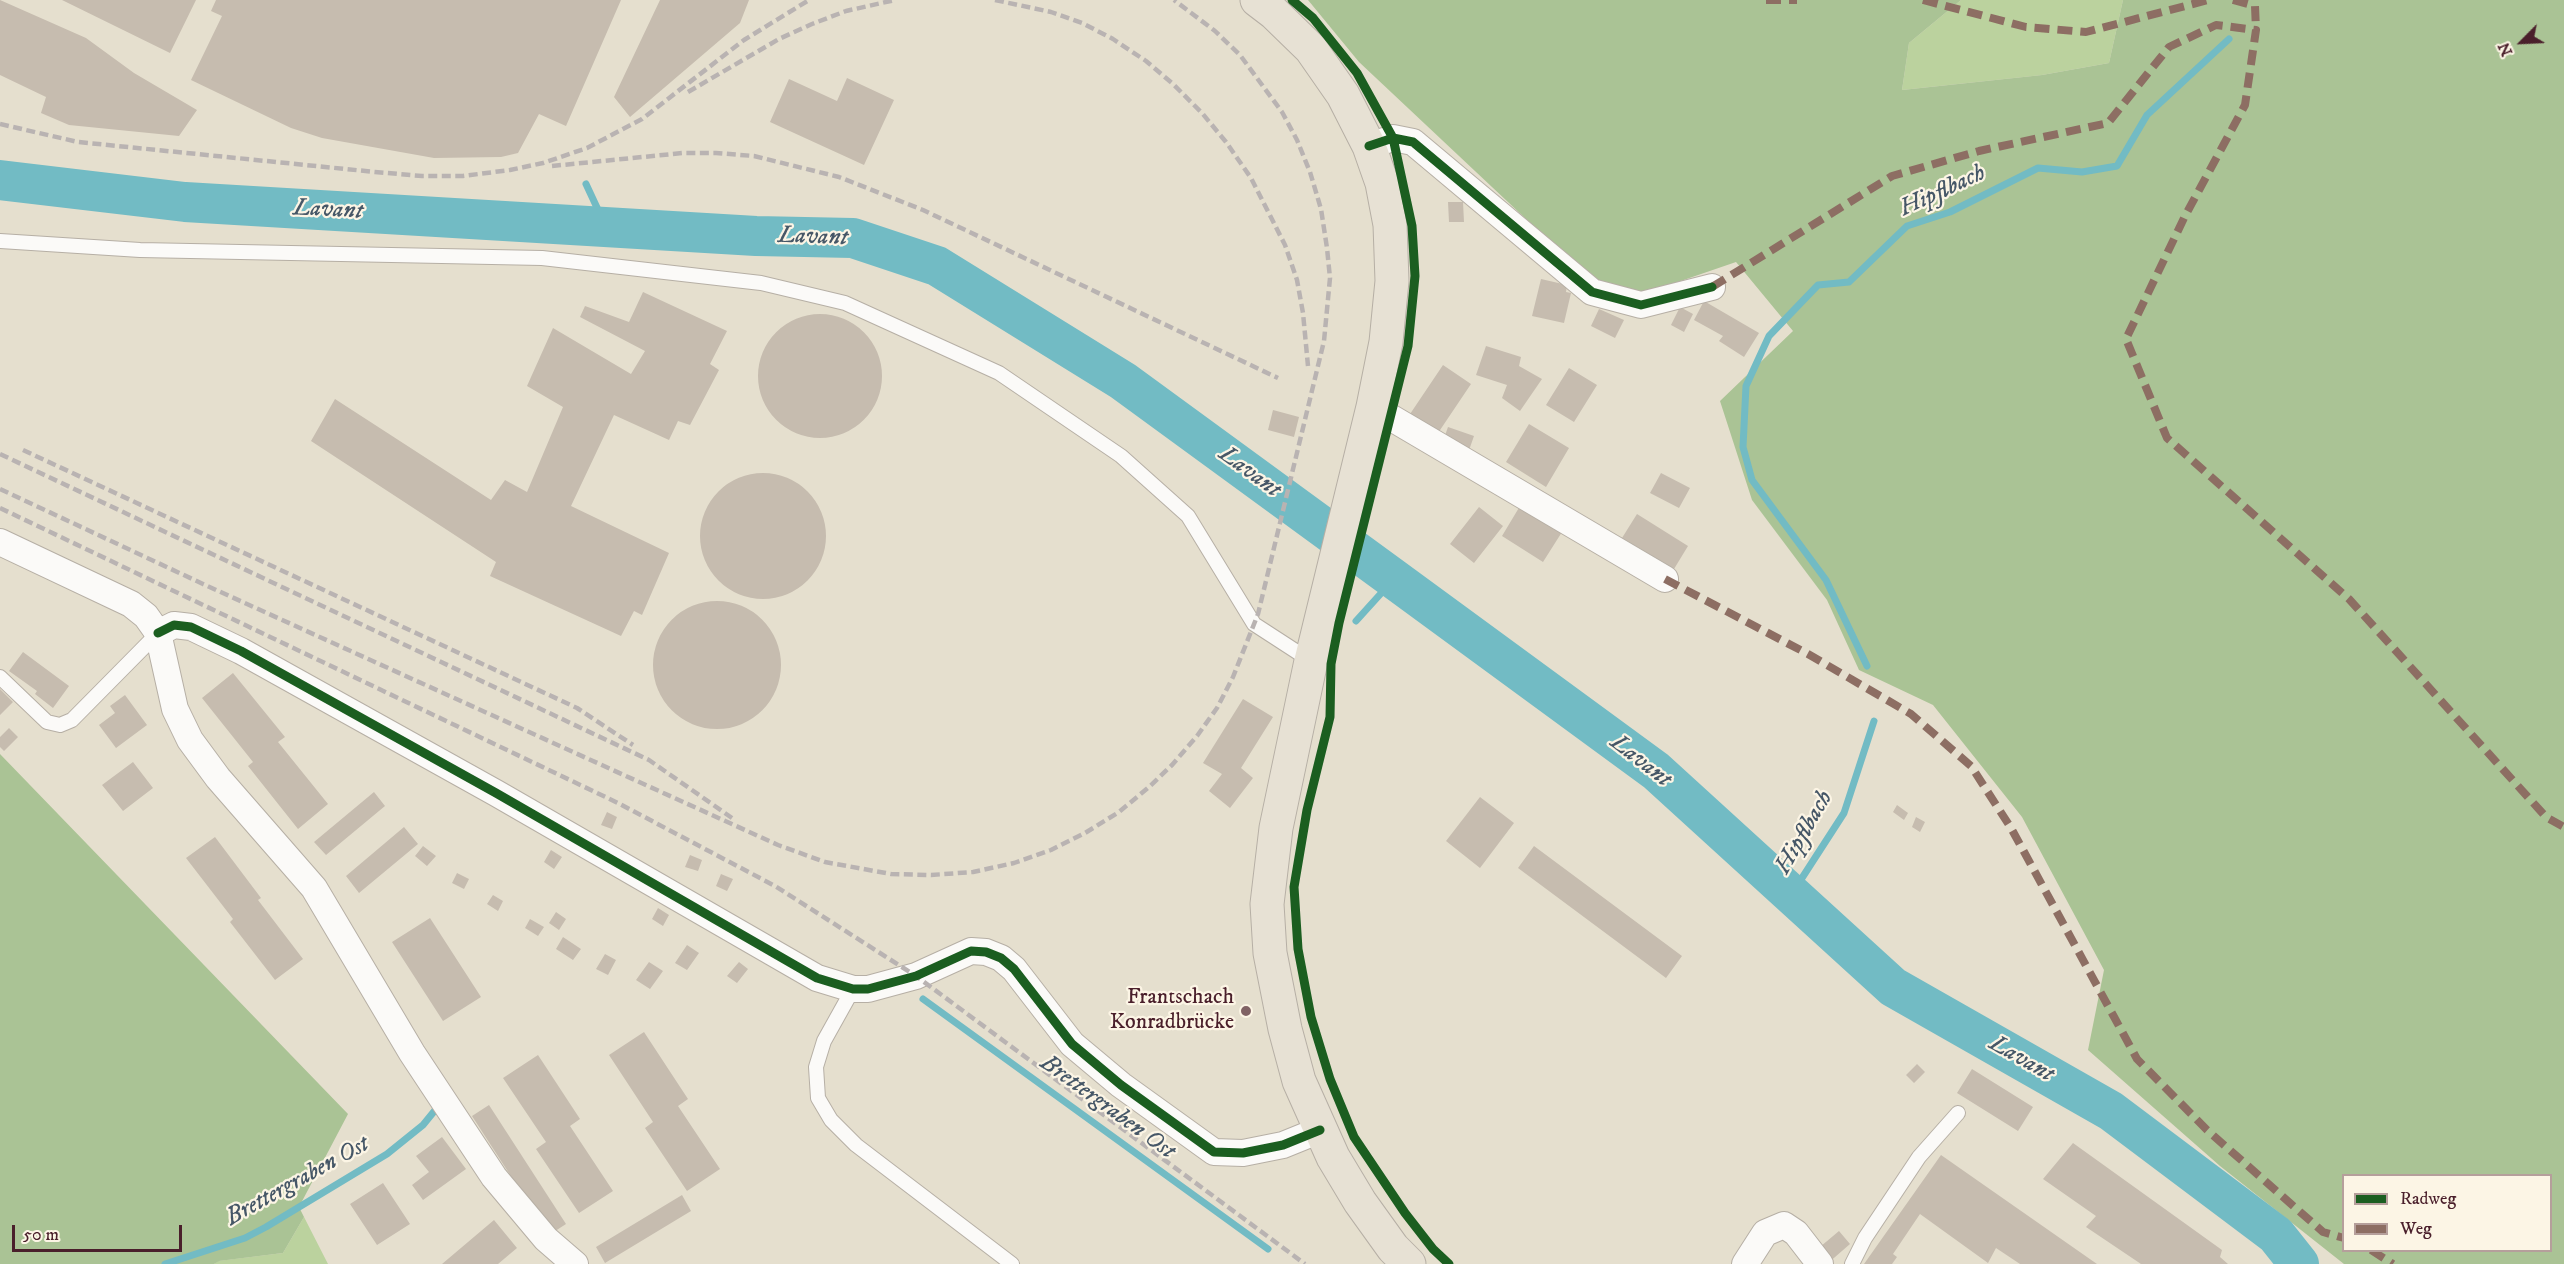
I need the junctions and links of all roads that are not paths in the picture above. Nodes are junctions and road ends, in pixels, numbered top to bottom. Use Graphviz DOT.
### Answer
graph roads {
  1 [pos="1257,0"];
  2 [pos="1369,146"];
  3 [pos="0,241"];
  4 [pos="1712,287"];
  5 [pos="1373,407"];
  6 [pos="0,542"];
  7 [pos="1665,579"];
  8 [pos="158,633"];
  9 [pos="1311,661"];
  10 [pos="0,677"];
  11 [pos="853,989"];
  12 [pos="1958,1113"];
  13 [pos="1320,1130"];
  14 [pos="575,1264"];
  15 [pos="1012,1264"];
  16 [pos="1409,1264"];
  17 [pos="1745,1264"];
  18 [pos="1820,1264"];
  19 [pos="1852,1264"];
  1 -- 2 [label="main road"];
  2 -- 4 [label="street"];
  2 -- 5 [label="main road"];
  3 -- 9 [label="lane"];
  5 -- 7 [label="street"];
  5 -- 9 [label="main road"];
  6 -- 8 [label="street"];
  8 -- 10 [label="lane"];
  8 -- 11 [label="street"];
  8 -- 14 [label="street"];
  9 -- 13 [label="main road"];
  11 -- 13 [label="street"];
  11 -- 15 [label="lane"];
  12 -- 19 [label="lane"];
  13 -- 16 [label="main road"];
  17 -- 18 [label="street"];
}
